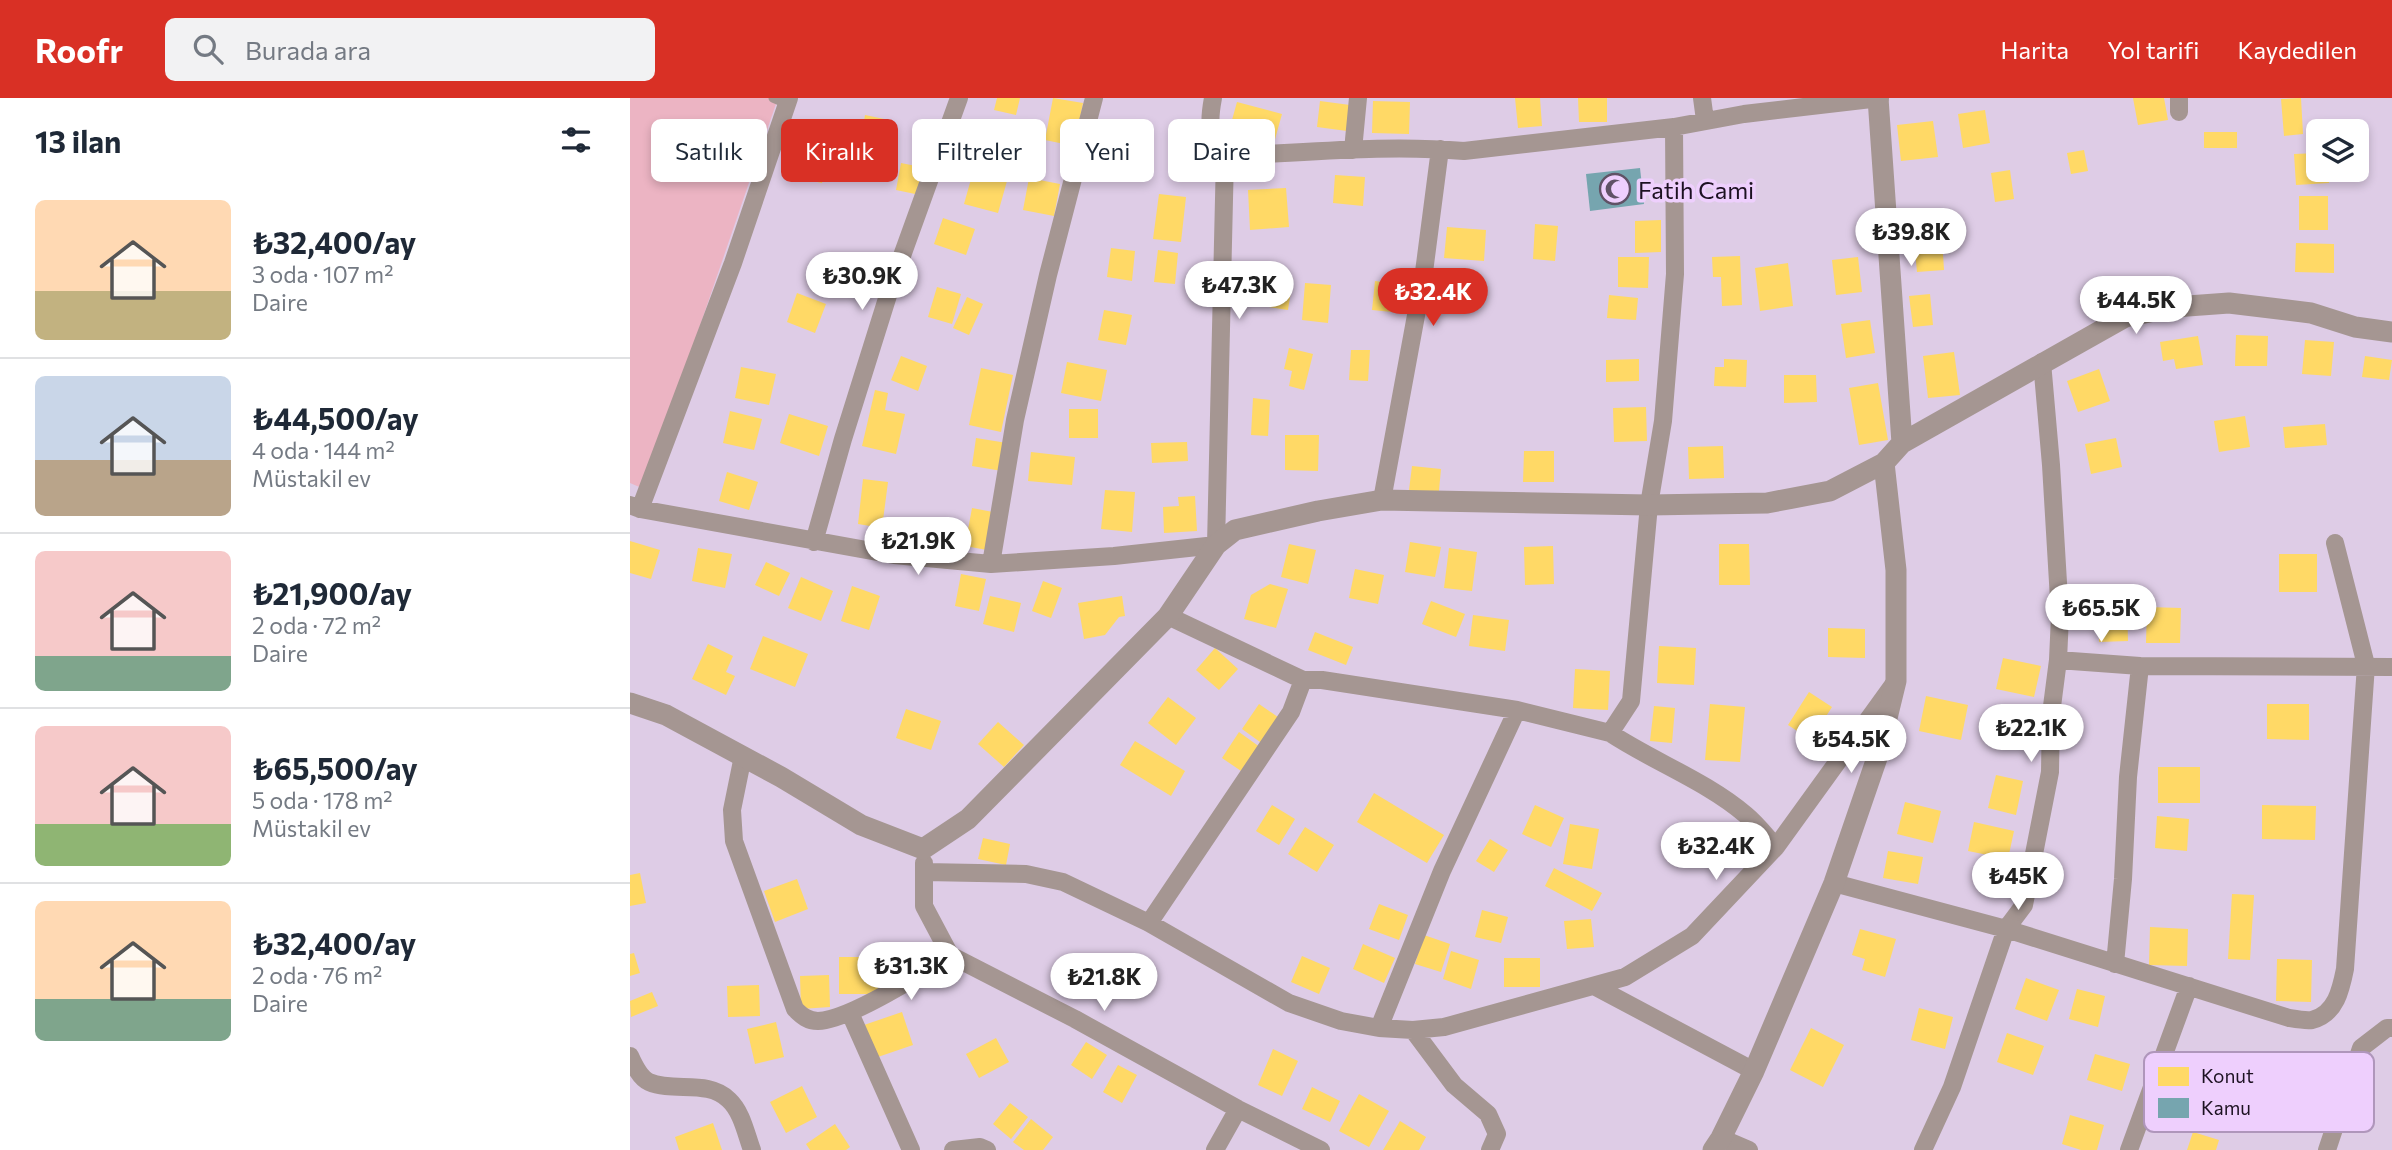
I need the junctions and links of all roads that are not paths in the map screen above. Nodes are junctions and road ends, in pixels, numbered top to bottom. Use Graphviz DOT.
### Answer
graph roads {
  1 [pos="959,98"];
  2 [pos="1094,98"];
  3 [pos="1213,98"];
  4 [pos="1358,98"];
  5 [pos="1702,98"];
  6 [pos="1879,98"];
  7 [pos="783,100"];
  8 [pos="1209,119"];
  9 [pos="1705,120"];
  10 [pos="1674,127"];
  11 [pos="1440,149"];
  12 [pos="1353,150"];
  13 [pos="1275,154"];
  14 [pos="1225,182"];
  15 [pos="2392,332"];
  16 [pos="2042,362"];
  17 [pos="1902,443"];
  18 [pos="1884,463"];
  19 [pos="1382,500"];
  20 [pos="1649,505"];
  21 [pos="635,507"];
  22 [pos="814,542"];
  23 [pos="2335,542"];
  24 [pos="1216,545"];
  25 [pos="991,564"];
  26 [pos="1168,616"];
  27 [pos="2058,660"];
  28 [pos="2366,665"];
  29 [pos="2140,666"];
  30 [pos="2392,667"];
  31 [pos="1303,680"];
  32 [pos="1896,681"];
  33 [pos="630,703"];
  34 [pos="1517,710"];
  35 [pos="1611,733"];
  36 [pos="743,756"];
  37 [pos="1776,847"];
  38 [pos="923,849"];
  39 [pos="925,872"];
  40 [pos="1834,883"];
  41 [pos="1149,923"];
  42 [pos="2006,929"];
  43 [pos="950,955"];
  44 [pos="2115,964"];
  45 [pos="2189,986"];
  46 [pos="1597,987"];
  47 [pos="850,1013"];
  48 [pos="1379,1028"];
  49 [pos="2392,1028"];
  50 [pos="1413,1030"];
  51 [pos="2165,1052"];
  52 [pos="2360,1052"];
  53 [pos="630,1056"];
  54 [pos="1754,1071"];
  55 [pos="1238,1109"];
  56 [pos="2144,1109"];
  57 [pos="2333,1132"];
  58 [pos="1717,1144"];
  59 [pos="752,1150"];
  60 [pos="911,1150"];
  61 [pos="953,1150"];
  62 [pos="987,1150"];
  63 [pos="1215,1150"];
  64 [pos="1321,1150"];
  65 [pos="1490,1150"];
  66 [pos="1749,1150"];
  67 [pos="1923,1150"];
  68 [pos="2129,1150"];
  69 [pos="2327,1150"];
  1 -- 22 [label="street"];
  2 -- 25 [label="street"];
  3 -- 8 [label="street"];
  4 -- 12 [label="street"];
  5 -- 9 [label="street"];
  6 -- 9 [label="street"];
  6 -- 17 [label="street"];
  7 -- 21 [label="street"];
  9 -- 10 [label="street"];
  10 -- 11 [label="street"];
  10 -- 20 [label="street"];
  11 -- 12 [label="street"];
  11 -- 19 [label="street"];
  12 -- 13 [label="street"];
  14 -- 24 [label="street"];
  15 -- 16 [label="street"];
  16 -- 17 [label="street"];
  16 -- 27 [label="street"];
  17 -- 18 [label="street"];
  18 -- 20 [label="street"];
  18 -- 32 [label="street"];
  19 -- 20 [label="street"];
  19 -- 24 [label="street"];
  20 -- 35 [label="street"];
  21 -- 22 [label="street"];
  22 -- 25 [label="street"];
  23 -- 28 [label="street"];
  24 -- 25 [label="street"];
  24 -- 26 [label="street"];
  26 -- 31 [label="street"];
  26 -- 38 [label="street"];
  27 -- 29 [label="street"];
  27 -- 42 [label="street"];
  28 -- 29 [label="street"];
  28 -- 30 [label="street"];
  28 -- 45 [label="street"];
  29 -- 44 [label="street"];
  31 -- 34 [label="street"];
  31 -- 41 [label="street"];
  32 -- 37 [label="street"];
  32 -- 40 [label="street"];
  33 -- 36 [label="street"];
  34 -- 35 [label="street"];
  34 -- 48 [label="street"];
  35 -- 37 [label="street"];
  36 -- 38 [label="street"];
  36 -- 47 [label="street"];
  37 -- 46 [label="street"];
  38 -- 39 [label="street"];
  39 -- 41 [label="street"];
  39 -- 43 [label="street"];
  40 -- 42 [label="street"];
  40 -- 54 [label="street"];
  41 -- 48 [label="street"];
  42 -- 44 [label="street"];
  42 -- 67 [label="street"];
  43 -- 47 [label="street"];
  43 -- 55 [label="street"];
  44 -- 45 [label="street"];
  45 -- 51 [label="street"];
  46 -- 50 [label="street"];
  46 -- 54 [label="street"];
  47 -- 60 [label="street"];
  48 -- 50 [label="street"];
  49 -- 52 [label="street"];
  50 -- 65 [label="street"];
  53 -- 59 [label="street"];
  54 -- 58 [label="street"];
  55 -- 63 [label="street"];
  55 -- 64 [label="street"];
  56 -- 68 [label="street"];
  57 -- 69 [label="street"];
  58 -- 66 [label="street"];
  61 -- 62 [label="street"];
}
